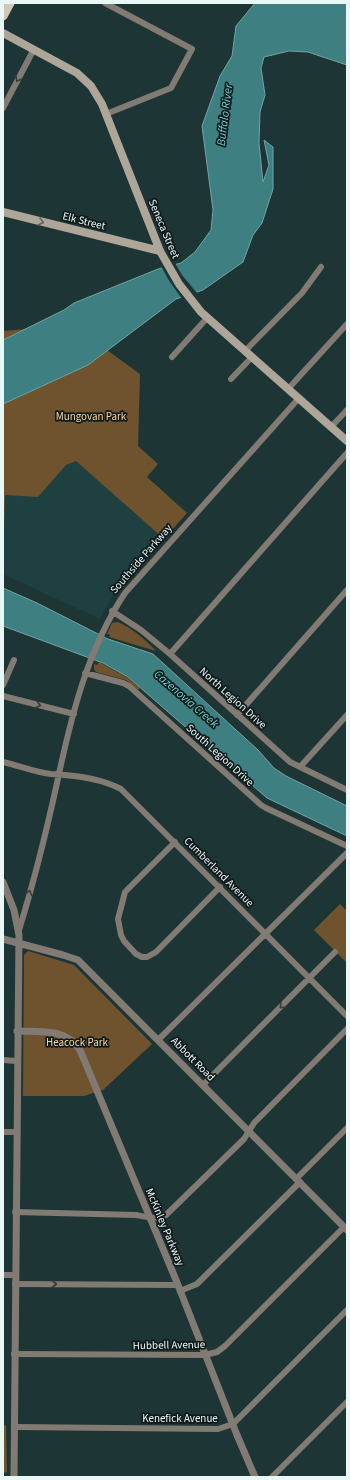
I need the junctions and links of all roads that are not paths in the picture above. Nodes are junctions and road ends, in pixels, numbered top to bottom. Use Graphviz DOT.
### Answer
graph roads {
  1 [pos="10,3"];
  2 [pos="105,3"];
  3 [pos="3,16"];
  4 [pos="3,33"];
  5 [pos="34,49"];
  6 [pos="3,108"];
  7 [pos="106,114"];
  8 [pos="3,212"];
  9 [pos="161,254"];
  10 [pos="321,267"];
  11 [pos="207,318"];
  12 [pos="347,324"];
  13 [pos="245,351"];
  14 [pos="172,357"];
  15 [pos="252,357"];
  16 [pos="231,379"];
  17 [pos="288,389"];
  18 [pos="299,398"];
  19 [pos="347,410"];
  20 [pos="331,427"];
  21 [pos="347,441"];
  22 [pos="347,453"];
  23 [pos="347,590"];
  24 [pos="112,611"];
  25 [pos="170,654"];
  26 [pos="14,660"];
  27 [pos="85,673"];
  28 [pos="3,685"];
  29 [pos="3,696"];
  30 [pos="74,714"];
  31 [pos="237,715"];
  32 [pos="347,715"];
  33 [pos="3,762"];
  34 [pos="300,767"];
  35 [pos="59,774"];
  36 [pos="347,790"];
  37 [pos="175,842"];
  38 [pos="347,846"];
  39 [pos="347,853"];
  40 [pos="3,882"];
  41 [pos="220,888"];
  42 [pos="19,930"];
  43 [pos="266,933"];
  44 [pos="3,940"];
  45 [pos="19,943"];
  46 [pos="335,952"];
  47 [pos="309,978"];
  48 [pos="347,1016"];
  49 [pos="347,1029"];
  50 [pos="17,1031"];
  51 [pos="158,1040"];
  52 [pos="3,1060"];
  53 [pos="17,1061"];
  54 [pos="203,1085"];
  55 [pos="347,1128"];
  56 [pos="249,1131"];
  57 [pos="3,1132"];
  58 [pos="16,1132"];
  59 [pos="298,1180"];
  60 [pos="15,1212"];
  61 [pos="149,1217"];
  62 [pos="346,1229"];
  63 [pos="3,1275"];
  64 [pos="15,1275"];
  65 [pos="15,1284"];
  66 [pos="179,1288"];
  67 [pos="347,1310"];
  68 [pos="14,1354"];
  69 [pos="205,1355"];
  70 [pos="347,1402"];
  71 [pos="233,1424"];
  72 [pos="14,1427"];
  73 [pos="14,1477"];
  74 [pos="255,1477"];
  75 [pos="272,1477"];
  1 -- 3 [label="main road"];
  2 -- 7 [label="street"];
  4 -- 5 [label="main road, Seneca Street"];
  5 -- 6 [label="street, one-way"];
  5 -- 7 [label="main road, Seneca Street"];
  7 -- 9 [label="main road, Seneca Street"];
  8 -- 9 [label="main road, Elk Street, one-way"];
  9 -- 11 [label="main road, Seneca Street"];
  10 -- 13 [label="street"];
  11 -- 13 [label="main road, Seneca Street"];
  11 -- 14 [label="street"];
  12 -- 17 [label="street"];
  13 -- 15 [label="main road, Seneca Street"];
  15 -- 16 [label="street"];
  15 -- 17 [label="main road, Seneca Street"];
  17 -- 18 [label="main road, Seneca Street"];
  18 -- 20 [label="main road, Seneca Street"];
  18 -- 24 [label="street, Southside Parkway"];
  19 -- 20 [label="street"];
  20 -- 21 [label="main road, Seneca Street"];
  22 -- 25 [label="street"];
  23 -- 31 [label="street"];
  24 -- 25 [label="street, North Legion Drive"];
  24 -- 27 [label="street, Southside Parkway"];
  25 -- 31 [label="street, North Legion Drive"];
  26 -- 28 [label="street"];
  27 -- 30 [label="street, Southside Parkway"];
  27 -- 38 [label="street, South Legion Drive"];
  29 -- 30 [label="street, one-way"];
  30 -- 35 [label="street, Southside Parkway"];
  31 -- 34 [label="street, North Legion Drive"];
  32 -- 34 [label="street"];
  33 -- 35 [label="street, Cumberland Avenue"];
  34 -- 36 [label="street, North Legion Drive"];
  35 -- 37 [label="street, Cumberland Avenue"];
  42 -- 35 [label="street, Southside Parkway, one-way"];
  37 -- 41 [label="street, Cumberland Avenue"];
  37 -- 41 [label="street"];
  39 -- 43 [label="street"];
  40 -- 42 [label="street"];
  41 -- 43 [label="street, Cumberland Avenue"];
  42 -- 45 [label="street"];
  43 -- 47 [label="street, Cumberland Avenue"];
  43 -- 51 [label="street"];
  44 -- 45 [label="street, Abbott Road"];
  45 -- 50 [label="street"];
  45 -- 51 [label="street, Abbott Road"];
  46 -- 47 [label="street"];
  47 -- 48 [label="street, Cumberland Avenue"];
  47 -- 54 [label="street, one-way"];
  49 -- 56 [label="street"];
  50 -- 53 [label="street"];
  50 -- 61 [label="street, McKinley Parkway"];
  51 -- 54 [label="street, Abbott Road"];
  52 -- 53 [label="street"];
  53 -- 58 [label="street"];
  54 -- 56 [label="street, Abbott Road"];
  55 -- 59 [label="street"];
  56 -- 59 [label="street, Abbott Road"];
  56 -- 61 [label="street"];
  57 -- 58 [label="street"];
  58 -- 60 [label="street"];
  59 -- 62 [label="street, Abbott Road"];
  59 -- 66 [label="street"];
  60 -- 61 [label="street"];
  60 -- 64 [label="street"];
  61 -- 66 [label="street, McKinley Parkway"];
  62 -- 69 [label="street, Hubbell Avenue"];
  63 -- 64 [label="street"];
  64 -- 65 [label="street"];
  65 -- 66 [label="street, one-way"];
  65 -- 68 [label="street"];
  66 -- 69 [label="street, McKinley Parkway"];
  67 -- 71 [label="street, Kenefick Avenue"];
  68 -- 69 [label="street, Hubbell Avenue"];
  68 -- 72 [label="street"];
  69 -- 71 [label="street, McKinley Parkway"];
  70 -- 75 [label="street"];
  71 -- 72 [label="street, Kenefick Avenue"];
  71 -- 74 [label="street, McKinley Parkway"];
  72 -- 73 [label="street"];
}
